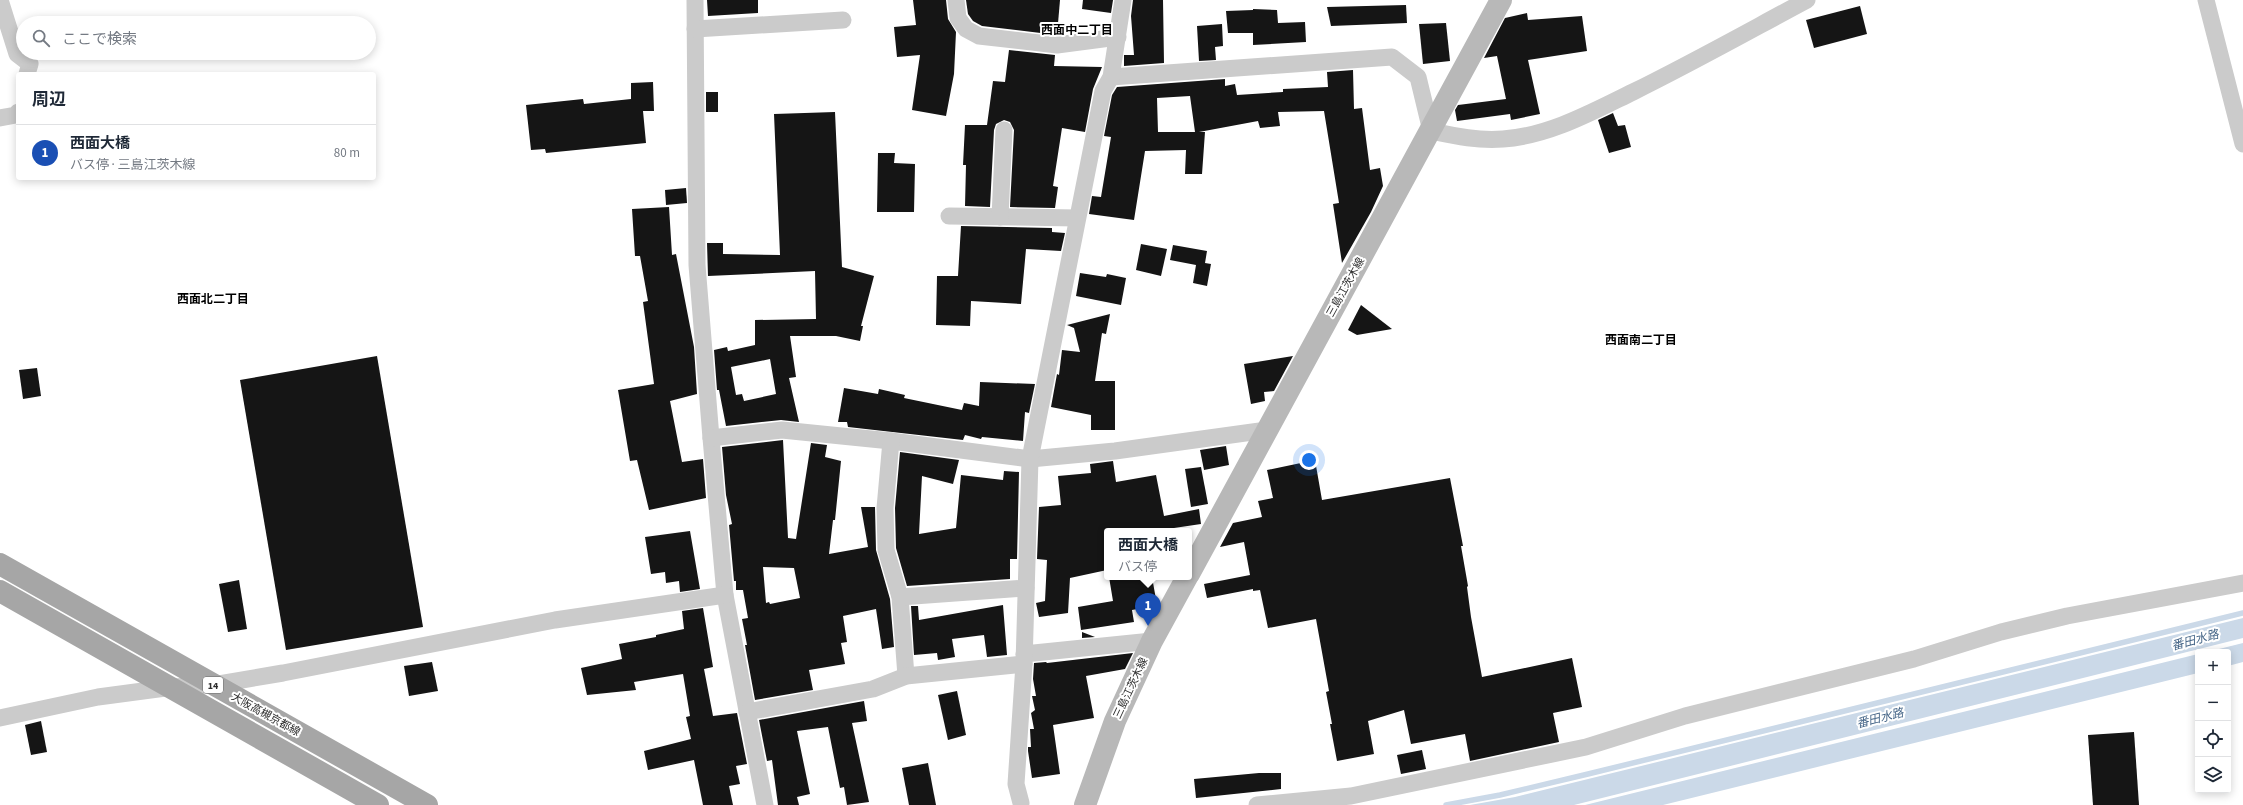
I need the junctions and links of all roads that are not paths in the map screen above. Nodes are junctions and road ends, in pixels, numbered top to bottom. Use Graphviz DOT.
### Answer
graph roads {
  1 [pos="0,0"];
  2 [pos="695,0"];
  3 [pos="956,0"];
  4 [pos="1123,0"];
  5 [pos="1501,0"];
  6 [pos="1807,0"];
  7 [pos="2206,0"];
  8 [pos="843,20"];
  9 [pos="696,29"];
  10 [pos="1118,37"];
  11 [pos="16,51"];
  12 [pos="25,60"];
  13 [pos="28,72"];
  14 [pos="1111,76"];
  15 [pos="16,115"];
  16 [pos="0,118"];
  17 [pos="1004,130"];
  18 [pos="1431,131"];
  19 [pos="2243,144"];
  20 [pos="949,216"];
  21 [pos="1000,217"];
  22 [pos="1077,218"];
  23 [pos="1267,430"];
  24 [pos="711,438"];
  25 [pos="891,441"];
  26 [pos="1030,459"];
  27 [pos="0,564"];
  28 [pos="1192,568"];
  29 [pos="2243,572"];
  30 [pos="1185,580"];
  31 [pos="2243,583"];
  32 [pos="2216,587"];
  33 [pos="1026,588"];
  34 [pos="0,591"];
  35 [pos="725,595"];
  36 [pos="900,597"];
  37 [pos="1152,641"];
  38 [pos="1024,659"];
  39 [pos="906,676"];
  40 [pos="213,685"];
  41 [pos="173,687"];
  42 [pos="747,712"];
  43 [pos="0,718"];
  44 [pos="1023,804"];
  45 [pos="378,805"];
  46 [pos="427,805"];
  47 [pos="765,805"];
  48 [pos="1085,805"];
  49 [pos="1257,805"];
  1 -- 11 [label="street"];
  2 -- 9 [label="street"];
  3 -- 10 [label="street"];
  4 -- 10 [label="street"];
  5 -- 18 [label="main road, 三島江茨木線"];
  6 -- 18 [label="street"];
  7 -- 19 [label="street"];
  8 -- 9 [label="street"];
  9 -- 24 [label="street"];
  10 -- 14 [label="street"];
  12 -- 13 [label="street"];
  14 -- 18 [label="street"];
  14 -- 22 [label="street"];
  15 -- 16 [label="street"];
  17 -- 21 [label="street"];
  18 -- 23 [label="main road, 三島江茨木線"];
  20 -- 21 [label="street"];
  21 -- 22 [label="street"];
  22 -- 26 [label="street"];
  23 -- 26 [label="street"];
  23 -- 28 [label="main road, 三島江茨木線"];
  24 -- 25 [label="street"];
  24 -- 35 [label="street"];
  25 -- 26 [label="street"];
  25 -- 36 [label="street"];
  26 -- 33 [label="street"];
  27 -- 40 [label="main road, 大阪高槻京都線 / 14"];
  29 -- 32 [label="street"];
  30 -- 37 [label="main road, 三島江茨木線"];
  31 -- 32 [label="street"];
  32 -- 49 [label="street"];
  33 -- 36 [label="street"];
  33 -- 38 [label="street"];
  34 -- 41 [label="main road, 大阪高槻京都線 / 14"];
  35 -- 40 [label="street"];
  35 -- 42 [label="street"];
  36 -- 39 [label="street"];
  37 -- 38 [label="street"];
  37 -- 48 [label="main road, 三島江茨木線"];
  38 -- 39 [label="street"];
  38 -- 44 [label="street"];
  39 -- 42 [label="street"];
  40 -- 41 [label="street"];
  40 -- 46 [label="main road, 大阪高槻京都線 / 14"];
  41 -- 43 [label="street"];
  41 -- 45 [label="main road, 大阪高槻京都線 / 14"];
  42 -- 47 [label="street"];
}
